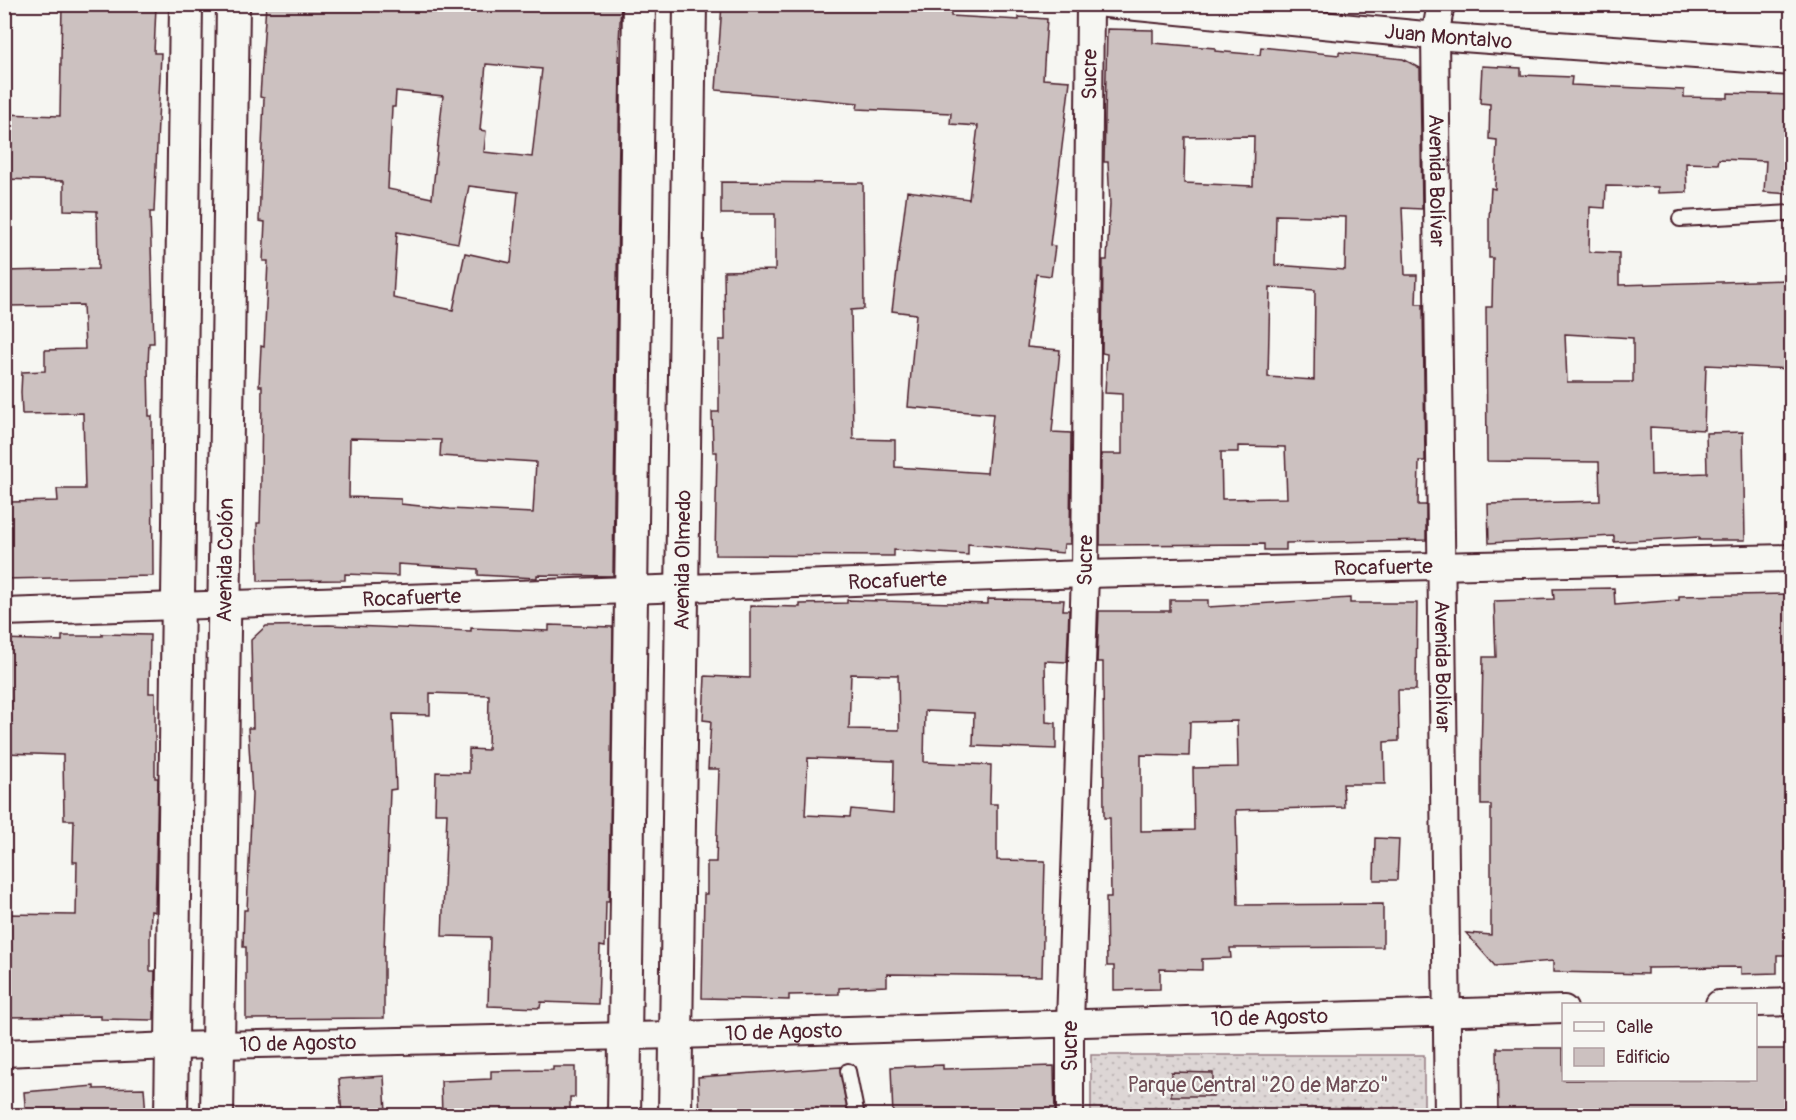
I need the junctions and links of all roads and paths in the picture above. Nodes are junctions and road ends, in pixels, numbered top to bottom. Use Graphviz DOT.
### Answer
graph roads {
  1 [pos="186,4"];
  2 [pos="233,4"];
  3 [pos="639,4"];
  4 [pos="690,4"];
  5 [pos="1090,4"];
  6 [pos="1106,4"];
  7 [pos="1424,4"];
  8 [pos="1442,4"];
  9 [pos="1435,36"];
  10 [pos="1791,62"];
  11 [pos="1791,213"];
  12 [pos="1680,219"];
  13 [pos="1791,558"];
  14 [pos="1443,566"];
  15 [pos="1085,574"];
  16 [pos="682,588"];
  17 [pos="632,590"];
  18 [pos="225,605"];
  19 [pos="178,606"];
  20 [pos="4,612"];
  21 [pos="1791,1002"];
  22 [pos="1757,1003"];
  23 [pos="1562,1009"];
  24 [pos="1448,1012"];
  25 [pos="1070,1023"];
  26 [pos="676,1035"];
  27 [pos="625,1036"];
  28 [pos="218,1045"];
  29 [pos="172,1046"];
  30 [pos="4,1053"];
  31 [pos="848,1071"];
  32 [pos="171,1116"];
  33 [pos="217,1116"];
  34 [pos="624,1116"];
  35 [pos="675,1116"];
  36 [pos="857,1116"];
  37 [pos="1070,1116"];
  38 [pos="1448,1116"];
  1 -- 19 [label="street"];
  2 -- 18 [label="street, Avenida Colón"];
  3 -- 17 [label="street"];
  4 -- 16 [label="street, Avenida Olmedo"];
  5 -- 15 [label="street, Sucre"];
  6 -- 9 [label="street, Juan Montalvo"];
  7 -- 9 [label="street"];
  8 -- 9 [label="street"];
  9 -- 10 [label="street, Juan Montalvo"];
  9 -- 14 [label="street, Avenida Bolívar"];
  11 -- 12 [label="lane"];
  13 -- 14 [label="street, Rocafuerte"];
  14 -- 15 [label="street, Rocafuerte"];
  14 -- 24 [label="street, Avenida Bolívar"];
  15 -- 16 [label="street, Rocafuerte"];
  15 -- 25 [label="street, Sucre"];
  16 -- 17 [label="street, Rocafuerte"];
  16 -- 26 [label="street, Avenida Olmedo"];
  17 -- 18 [label="street, Rocafuerte"];
  17 -- 27 [label="street"];
  18 -- 19 [label="street, Rocafuerte"];
  18 -- 28 [label="street, Avenida Colón"];
  19 -- 20 [label="street, Rocafuerte"];
  19 -- 29 [label="street"];
  21 -- 22 [label="street"];
  23 -- 24 [label="street, 10 de Agosto"];
  24 -- 25 [label="street, 10 de Agosto"];
  24 -- 38 [label="street, Avenida Bolívar"];
  25 -- 26 [label="street, 10 de Agosto"];
  25 -- 37 [label="street, Sucre"];
  26 -- 27 [label="street, 10 de Agosto"];
  26 -- 35 [label="street, Avenida Olmedo"];
  27 -- 28 [label="street, 10 de Agosto"];
  27 -- 34 [label="street"];
  28 -- 29 [label="street, 10 de Agosto"];
  28 -- 33 [label="street, Avenida Colón"];
  29 -- 30 [label="street, 10 de Agosto"];
  29 -- 32 [label="street"];
  31 -- 36 [label="lane"];
}
